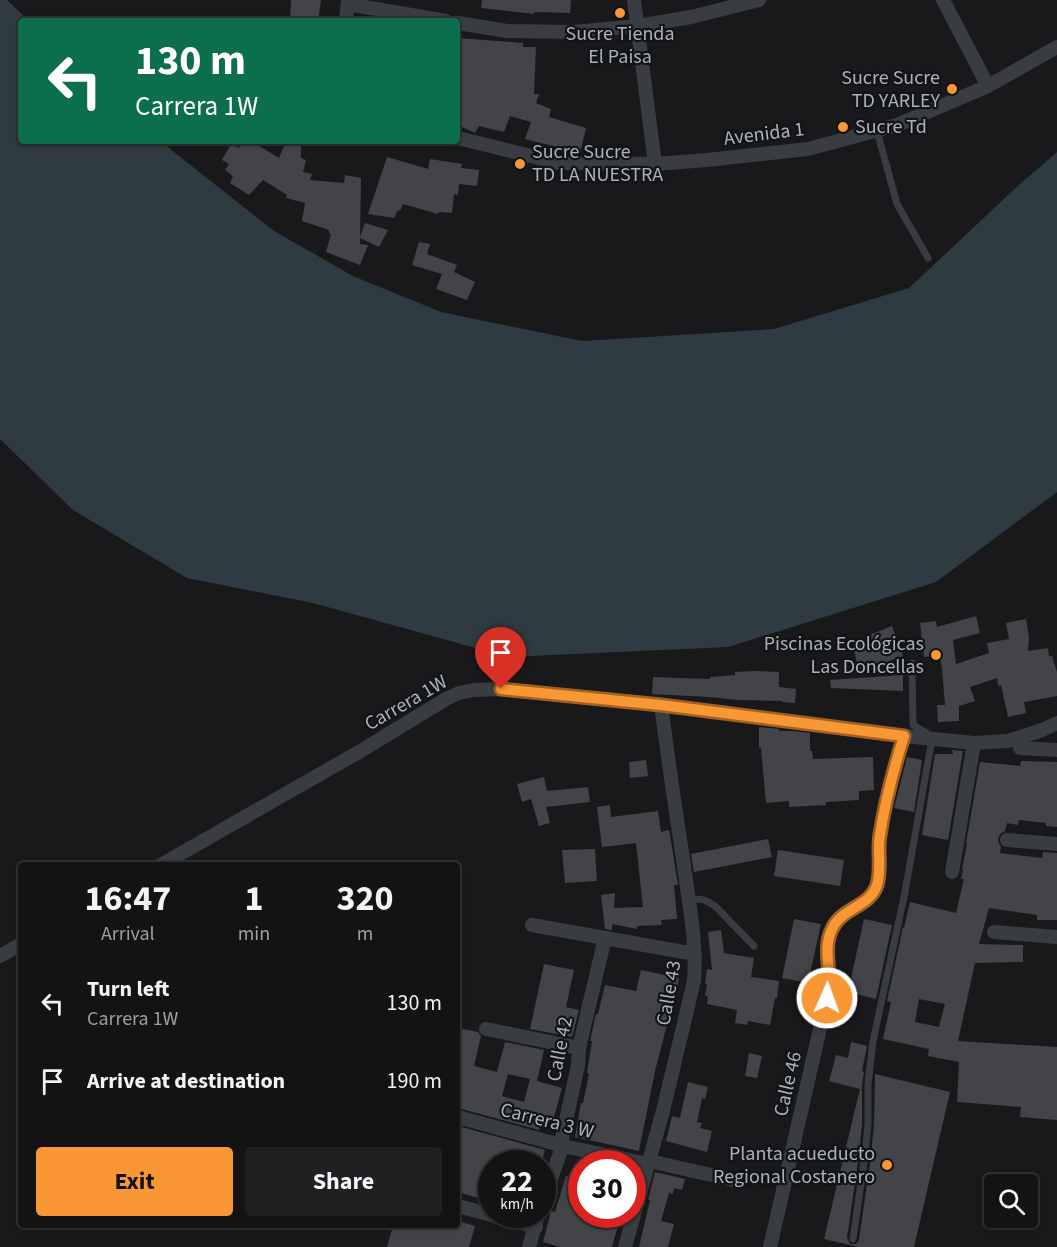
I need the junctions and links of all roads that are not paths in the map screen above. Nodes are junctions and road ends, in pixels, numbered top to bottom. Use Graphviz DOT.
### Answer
graph roads {
  1 [pos="634,0"];
  2 [pos="759,0"];
  3 [pos="943,0"];
  4 [pos="348,2"];
  5 [pos="346,18"];
  6 [pos="431,18"];
  7 [pos="460,23"];
  8 [pos="638,26"];
  9 [pos="1057,47"];
  10 [pos="988,86"];
  11 [pos="877,130"];
  12 [pos="460,138"];
  13 [pos="655,164"];
  14 [pos="928,258"];
  15 [pos="912,663"];
  16 [pos="661,705"];
  17 [pos="1057,723"];
  18 [pos="904,736"];
  19 [pos="935,739"];
  20 [pos="974,743"];
  21 [pos="1020,748"];
  22 [pos="1057,750"];
  23 [pos="1007,840"];
  24 [pos="1057,844"];
  25 [pos="166,862"];
  26 [pos="952,872"];
  27 [pos="689,900"];
  28 [pos="532,925"];
  29 [pos="994,932"];
  30 [pos="605,938"];
  31 [pos="1057,938"];
  32 [pos="18,946"];
  33 [pos="754,946"];
  34 [pos="696,954"];
  35 [pos="0,956"];
  36 [pos="486,1029"];
  37 [pos="579,1048"];
  38 [pos="460,1118"];
  39 [pos="562,1146"];
  40 [pos="648,1162"];
  41 [pos="556,1164"];
  42 [pos="733,1180"];
  43 [pos="460,1206"];
  44 [pos="478,1210"];
  45 [pos="535,1228"];
  46 [pos="853,1239"];
  47 [pos="529,1247"];
  48 [pos="625,1247"];
  49 [pos="770,1247"];
  1 -- 8 [label="street"];
  2 -- 8 [label="street"];
  3 -- 10 [label="street"];
  4 -- 5 [label="street"];
  4 -- 6 [label="street"];
  7 -- 8 [label="street"];
  8 -- 13 [label="street"];
  9 -- 10 [label="street, Avenida 1"];
  10 -- 11 [label="street, Avenida 1"];
  11 -- 13 [label="street, Avenida 1"];
  11 -- 14 [label="lane"];
  12 -- 13 [label="street, Avenida 1"];
  15 -- 19 [label="lane"];
  16 -- 18 [label="street, Carrera 1W"];
  16 -- 25 [label="street, Carrera 1W"];
  16 -- 27 [label="street, Calle 43"];
  17 -- 20 [label="street, Carrera 1W"];
  18 -- 19 [label="street, Carrera 1W"];
  18 -- 49 [label="street, Calle 46"];
  19 -- 20 [label="street, Carrera 1W"];
  19 -- 46 [label="lane"];
  20 -- 26 [label="street"];
  21 -- 22 [label="street"];
  23 -- 24 [label="street"];
  27 -- 33 [label="lane"];
  27 -- 34 [label="street, Calle 43"];
  28 -- 30 [label="street"];
  29 -- 31 [label="street"];
  30 -- 34 [label="street"];
  30 -- 37 [label="street, Calle 42"];
  32 -- 35 [label="street"];
  34 -- 40 [label="street, Calle 43"];
  36 -- 37 [label="street"];
  37 -- 39 [label="street, Calle 42"];
  38 -- 39 [label="street, Carrera 3 W"];
  39 -- 40 [label="street, Carrera 3 W"];
  39 -- 41 [label="street, Calle 42"];
  40 -- 42 [label="street, Carrera 3 W"];
  40 -- 48 [label="street, Calle 43"];
  43 -- 44 [label="street"];
  45 -- 47 [label="street"];
}
